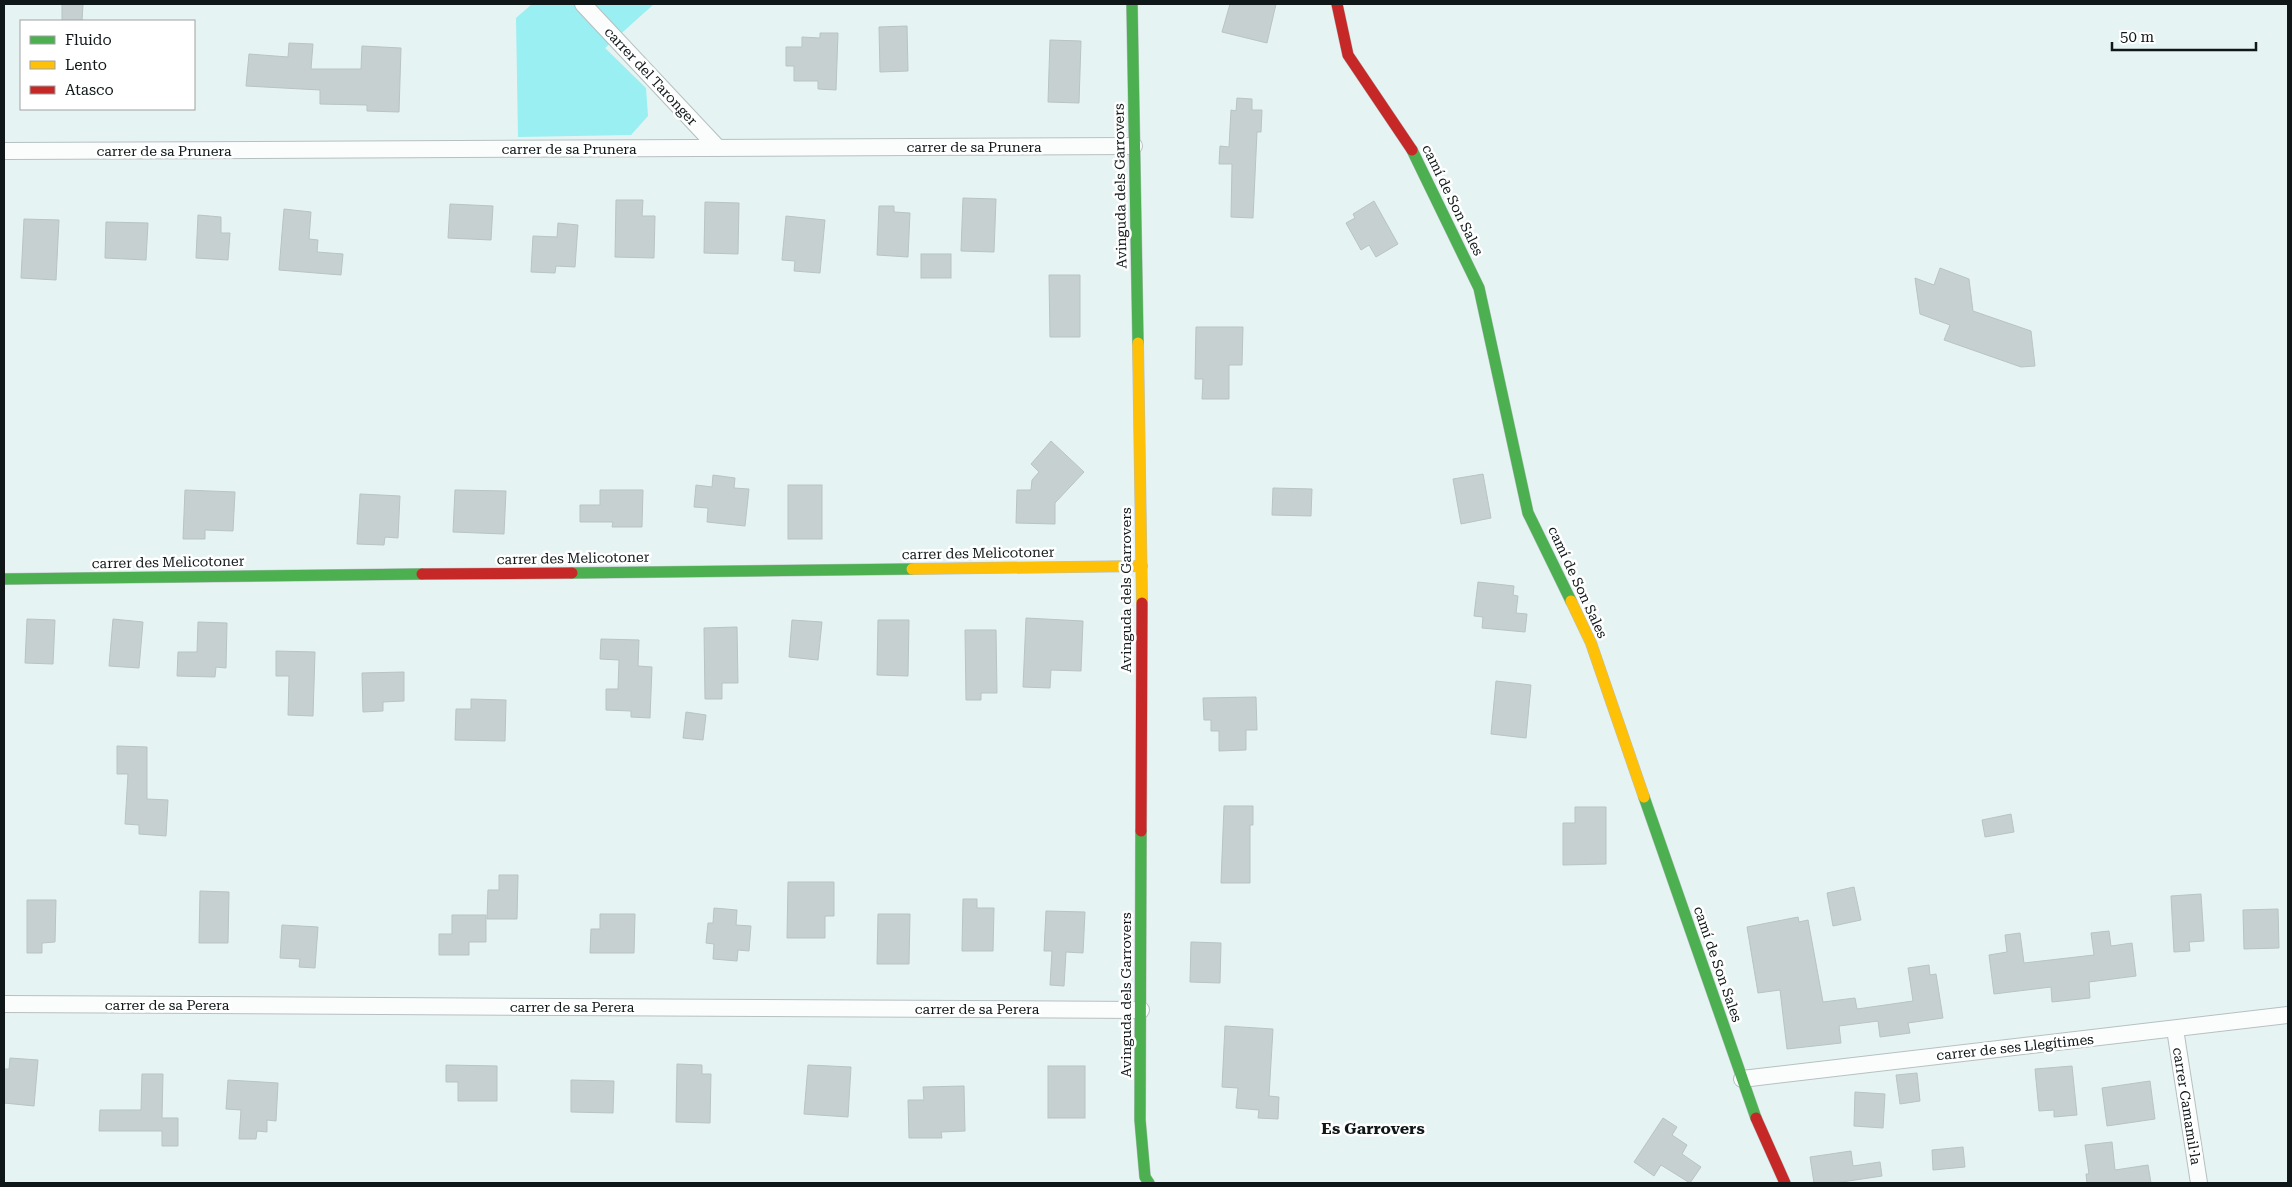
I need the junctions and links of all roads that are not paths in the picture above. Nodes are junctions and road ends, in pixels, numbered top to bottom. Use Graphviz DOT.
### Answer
graph roads {
  1 [pos="583,4"];
  2 [pos="1132,4"];
  3 [pos="1337,4"];
  4 [pos="1134,146"];
  5 [pos="718,148"];
  6 [pos="4,151"];
  7 [pos="1142,566"];
  8 [pos="4,579"];
  9 [pos="4,1004"];
  10 [pos="1141,1010"];
  11 [pos="2288,1015"];
  12 [pos="2175,1029"];
  13 [pos="1742,1079"];
  14 [pos="1145,1181"];
  15 [pos="1785,1183"];
  16 [pos="2199,1183"];
  1 -- 5 [label="street, carrer del Taronger"];
  2 -- 4 [label="street, Avinguda dels Garrovers"];
  3 -- 13 [label="street, camí de Son Sales"];
  4 -- 5 [label="street, carrer de sa Prunera"];
  4 -- 7 [label="street, Avinguda dels Garrovers"];
  5 -- 6 [label="street, carrer de sa Prunera"];
  7 -- 8 [label="street, carrer des Melicotoner"];
  7 -- 10 [label="street, Avinguda dels Garrovers"];
  9 -- 10 [label="street, carrer de sa Perera"];
  10 -- 14 [label="street, Avinguda dels Garrovers"];
  11 -- 12 [label="street, carrer de ses Llegítimes"];
  12 -- 13 [label="street, carrer de ses Llegítimes"];
  12 -- 16 [label="street, carrer Camamil·la"];
  13 -- 15 [label="street, camí de Son Sales"];
}
